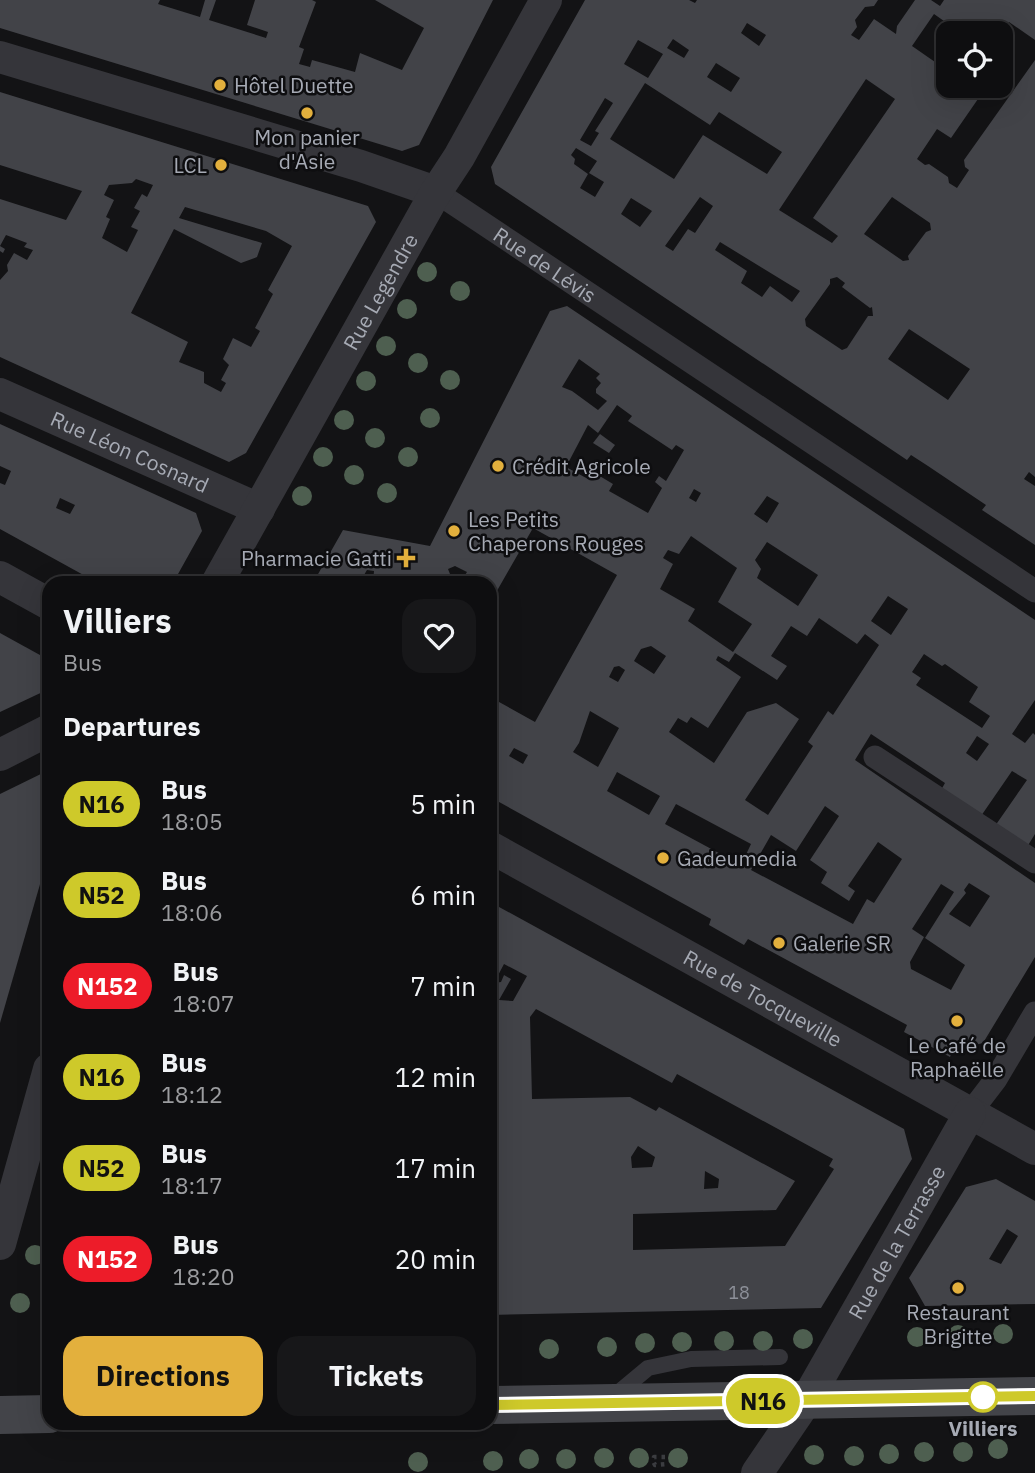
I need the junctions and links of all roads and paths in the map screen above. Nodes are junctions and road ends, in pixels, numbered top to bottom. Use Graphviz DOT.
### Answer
graph roads {
  1 [pos="546,0"];
  2 [pos="0,57"];
  3 [pos="436,192"];
  4 [pos="0,394"];
  5 [pos="259,509"];
  6 [pos="221,576"];
  7 [pos="0,577"];
  8 [pos="1035,592"];
  9 [pos="42,600"];
  10 [pos="42,734"];
  11 [pos="0,755"];
  12 [pos="876,757"];
  13 [pos="497,851"];
  14 [pos="1035,862"];
  15 [pos="1035,1013"];
  16 [pos="42,1094"];
  17 [pos="970,1113"];
  18 [pos="1035,1149"];
  19 [pos="0,1244"];
  20 [pos="780,1357"];
  21 [pos="1035,1396"];
  22 [pos="806,1401"];
  23 [pos="606,1403"];
  24 [pos="497,1405"];
  25 [pos="42,1414"];
  26 [pos="0,1415"];
  27 [pos="665,1457"];
  28 [pos="666,1464"];
  29 [pos="757,1473"];
  1 -- 3 [label="street, Rue Legendre"];
  2 -- 3 [label="street, Rue de Lévis"];
  3 -- 5 [label="street, Rue Legendre"];
  3 -- 8 [label="street, Rue de Lévis"];
  4 -- 5 [label="street, Rue Léon Cosnard"];
  5 -- 6 [label="street, Rue Legendre"];
  7 -- 9 [label="street"];
  10 -- 11 [label="street"];
  12 -- 14 [label="street"];
  13 -- 17 [label="street, Rue de Tocqueville"];
  15 -- 17 [label="street, Rue de la Terrasse"];
  16 -- 19 [label="street"];
  17 -- 18 [label="street, Rue de Tocqueville"];
  17 -- 22 [label="street, Rue de la Terrasse"];
  20 -- 23 [label="lane"];
  21 -- 22 [label="main road"];
  22 -- 23 [label="main road"];
  22 -- 29 [label="street, Rue de la Terrasse"];
  23 -- 24 [label="main road"];
  25 -- 26 [label="main road"];
  27 -- 28 [label="path"];
}
